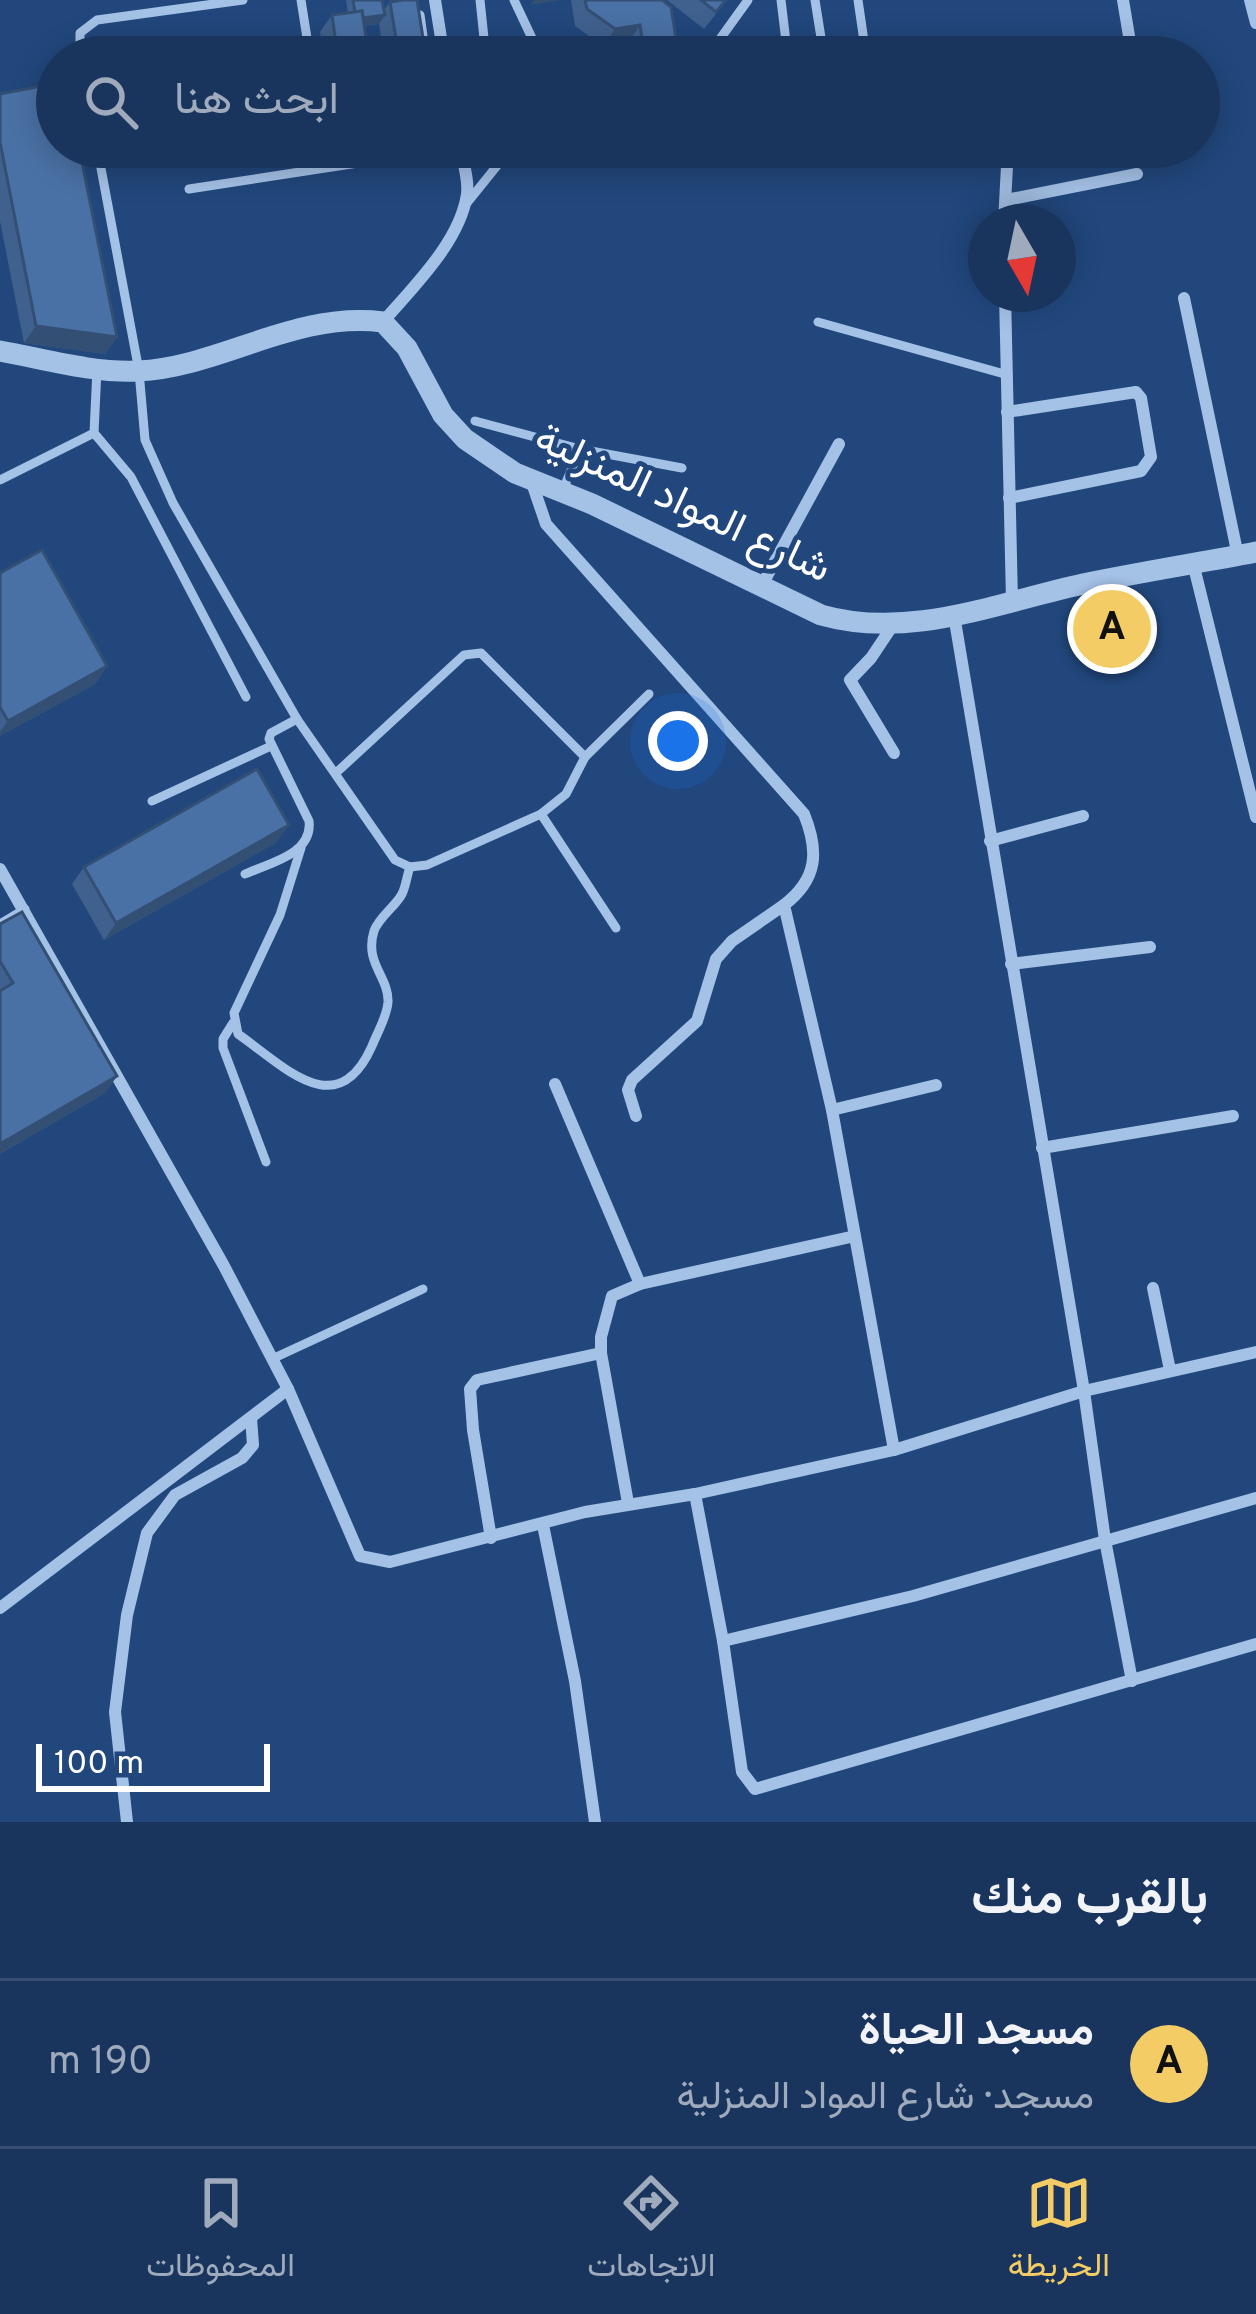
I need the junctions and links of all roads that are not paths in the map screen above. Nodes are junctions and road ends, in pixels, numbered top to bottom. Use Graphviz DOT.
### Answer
graph roads {
  1 [pos="243,0"];
  2 [pos="301,0"];
  3 [pos="435,0"];
  4 [pos="480,0"];
  5 [pos="514,0"];
  6 [pos="748,0"];
  7 [pos="781,0"];
  8 [pos="815,0"];
  9 [pos="858,0"];
  10 [pos="1123,0"];
  11 [pos="1250,0"];
  12 [pos="420,15"];
  13 [pos="1256,23"];
  14 [pos="80,36"];
  15 [pos="307,36"];
  16 [pos="423,36"];
  17 [pos="441,36"];
  18 [pos="484,36"];
  19 [pos="529,36"];
  20 [pos="721,36"];
  21 [pos="785,36"];
  22 [pos="821,36"];
  23 [pos="863,36"];
  24 [pos="1129,36"];
  25 [pos="101,168"];
  26 [pos="315,168"];
  27 [pos="464,168"];
  28 [pos="495,168"];
  29 [pos="1007,168"];
  30 [pos="1136,174"];
  31 [pos="189,189"];
  32 [pos="1006,200"];
  33 [pos="1006,204"];
  34 [pos="464,208"];
  35 [pos="1184,298"];
  36 [pos="1006,312"];
  37 [pos="383,322"];
  38 [pos="818,322"];
  39 [pos="0,351"];
  40 [pos="98,369"];
  41 [pos="139,371"];
  42 [pos="1008,375"];
  43 [pos="1007,412"];
  44 [pos="475,421"];
  45 [pos="94,433"];
  46 [pos="839,444"];
  47 [pos="580,449"];
  48 [pos="682,468"];
  49 [pos="0,480"];
  50 [pos="532,483"];
  51 [pos="562,492"];
  52 [pos="1009,498"];
  53 [pos="1247,554"];
  54 [pos="1192,562"];
  55 [pos="762,585"];
  56 [pos="1012,601"];
  57 [pos="954,615"];
  58 [pos="893,626"];
  59 [pos="649,694"];
  60 [pos="246,697"];
  61 [pos="297,718"];
  62 [pos="271,746"];
  63 [pos="894,752"];
  64 [pos="585,757"];
  65 [pos="337,772"];
  66 [pos="152,801"];
  67 [pos="541,814"];
  68 [pos="1083,816"];
  69 [pos="1256,817"];
  70 [pos="989,841"];
  71 [pos="301,848"];
  72 [pos="410,867"];
  73 [pos="0,869"];
  74 [pos="245,874"];
  75 [pos="784,905"];
  76 [pos="25,909"];
  77 [pos="0,923"];
  78 [pos="616,928"];
  79 [pos="1150,946"];
  80 [pos="1010,964"];
  81 [pos="233,1023"];
  82 [pos="555,1084"];
  83 [pos="936,1084"];
  84 [pos="832,1110"];
  85 [pos="636,1116"];
  86 [pos="1232,1116"];
  87 [pos="1042,1148"];
  88 [pos="266,1162"];
  89 [pos="855,1236"];
  90 [pos="640,1284"];
  91 [pos="423,1288"];
  92 [pos="1153,1288"];
  93 [pos="1256,1352"];
  94 [pos="602,1353"];
  95 [pos="272,1359"];
  96 [pos="1170,1370"];
  97 [pos="289,1390"];
  98 [pos="1084,1391"];
  99 [pos="251,1418"];
  100 [pos="894,1450"];
  101 [pos="695,1493"];
  102 [pos="1256,1498"];
  103 [pos="628,1503"];
  104 [pos="543,1525"];
  105 [pos="491,1538"];
  106 [pos="1105,1540"];
  107 [pos="0,1608"];
  108 [pos="723,1641"];
  109 [pos="1256,1644"];
  110 [pos="1132,1682"];
  111 [pos="126,1820"];
  112 [pos="595,1822"];
  1 -- 14 [label="lane"];
  2 -- 15 [label="lane"];
  3 -- 17 [label="street"];
  4 -- 18 [label="lane"];
  5 -- 19 [label="lane"];
  6 -- 20 [label="lane"];
  7 -- 21 [label="lane"];
  8 -- 22 [label="lane"];
  9 -- 23 [label="lane"];
  10 -- 24 [label="street"];
  11 -- 13 [label="street"];
  12 -- 16 [label="lane"];
  25 -- 41 [label="lane"];
  26 -- 31 [label="lane"];
  27 -- 34 [label="street"];
  28 -- 34 [label="lane"];
  29 -- 32 [label="street"];
  30 -- 32 [label="street"];
  32 -- 33 [label="street"];
  34 -- 37 [label="street"];
  35 -- 53 [label="street"];
  36 -- 42 [label="street"];
  37 -- 41 [label="street"];
  37 -- 50 [label="street, شارع المواد المنزلية"];
  38 -- 42 [label="lane"];
  39 -- 40 [label="street"];
  40 -- 41 [label="street"];
  40 -- 45 [label="lane"];
  41 -- 61 [label="lane"];
  42 -- 43 [label="street"];
  43 -- 52 [label="street"];
  43 -- 52 [label="street"];
  44 -- 47 [label="lane"];
  45 -- 49 [label="lane"];
  45 -- 60 [label="lane"];
  46 -- 55 [label="street"];
  47 -- 48 [label="lane"];
  47 -- 51 [label="lane"];
  50 -- 51 [label="street, شارع المواد المنزلية"];
  50 -- 75 [label="street"];
  51 -- 55 [label="street, شارع المواد المنزلية"];
  52 -- 56 [label="street"];
  53 -- 54 [label="street, شارع المواد المنزلية"];
  54 -- 56 [label="street, شارع المواد المنزلية"];
  54 -- 69 [label="street"];
  55 -- 58 [label="street, شارع المواد المنزلية"];
  56 -- 57 [label="street, شارع المواد المنزلية"];
  57 -- 58 [label="street, شارع المواد المنزلية"];
  57 -- 70 [label="street"];
  58 -- 63 [label="street"];
  59 -- 64 [label="lane"];
  61 -- 62 [label="lane"];
  61 -- 65 [label="lane"];
  62 -- 66 [label="lane"];
  62 -- 71 [label="lane"];
  64 -- 65 [label="lane"];
  64 -- 67 [label="lane"];
  65 -- 72 [label="lane"];
  67 -- 72 [label="lane"];
  67 -- 78 [label="lane"];
  68 -- 70 [label="street"];
  70 -- 80 [label="street"];
  71 -- 74 [label="lane"];
  71 -- 81 [label="lane"];
  72 -- 81 [label="lane"];
  73 -- 76 [label="street"];
  75 -- 84 [label="street"];
  75 -- 85 [label="street"];
  76 -- 77 [label="lane"];
  76 -- 95 [label="street"];
  79 -- 80 [label="street"];
  80 -- 87 [label="street"];
  81 -- 88 [label="lane"];
  82 -- 90 [label="street"];
  83 -- 84 [label="street"];
  84 -- 89 [label="street"];
  86 -- 87 [label="street"];
  87 -- 98 [label="street"];
  89 -- 90 [label="street"];
  89 -- 100 [label="street"];
  90 -- 94 [label="street"];
  91 -- 95 [label="lane"];
  92 -- 96 [label="street"];
  93 -- 96 [label="street"];
  94 -- 103 [label="street"];
  94 -- 105 [label="street"];
  95 -- 97 [label="street"];
  96 -- 98 [label="street"];
  97 -- 99 [label="street"];
  97 -- 105 [label="street"];
  98 -- 100 [label="street"];
  98 -- 106 [label="street"];
  99 -- 107 [label="street"];
  99 -- 111 [label="street"];
  100 -- 101 [label="street"];
  101 -- 103 [label="street"];
  101 -- 108 [label="street"];
  102 -- 106 [label="street"];
  103 -- 104 [label="street"];
  104 -- 105 [label="street"];
  104 -- 112 [label="street"];
  106 -- 108 [label="street"];
  106 -- 110 [label="street"];
  108 -- 110 [label="street"];
  109 -- 110 [label="street"];
}
